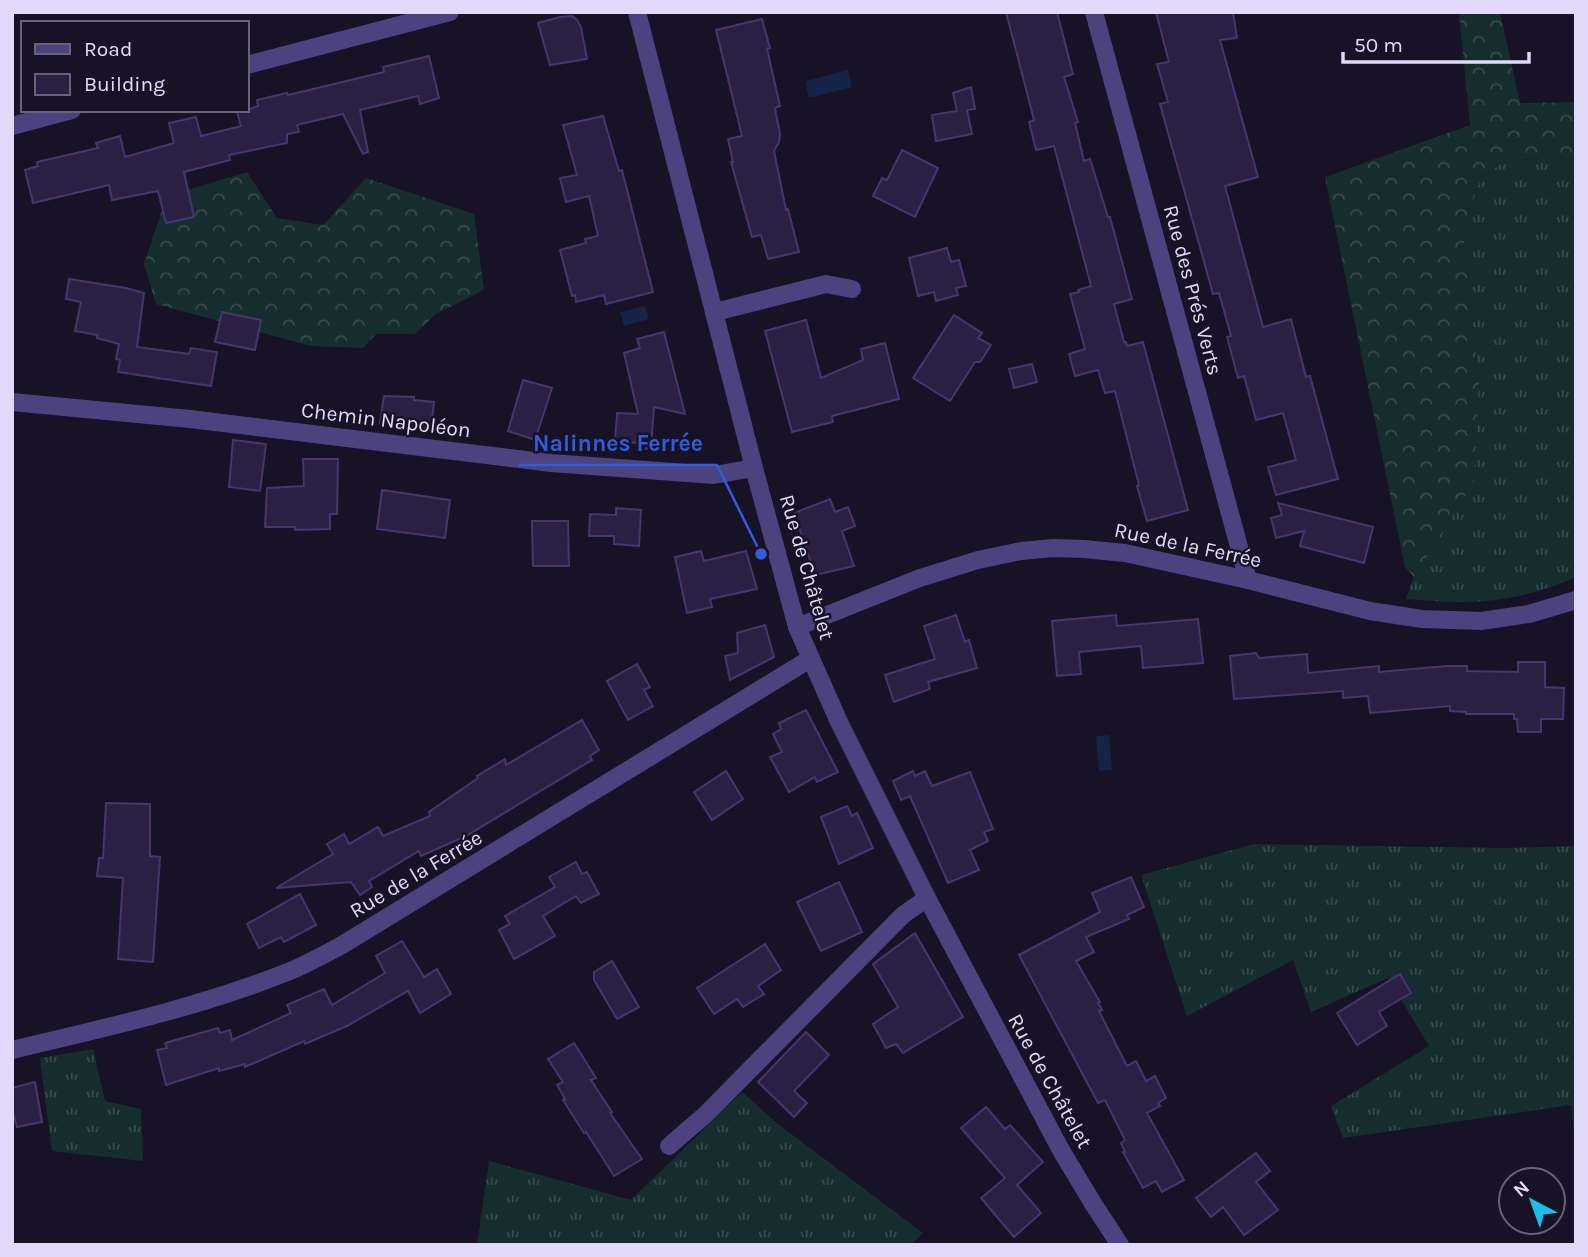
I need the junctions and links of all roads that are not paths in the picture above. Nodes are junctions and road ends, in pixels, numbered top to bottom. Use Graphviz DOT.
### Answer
graph roads {
  1 [pos="450,12"];
  2 [pos="637,12"];
  3 [pos="1094,12"];
  4 [pos="248,65"];
  5 [pos="64,112"];
  6 [pos="12,126"];
  7 [pos="852,289"];
  8 [pos="715,312"];
  9 [pos="12,402"];
  10 [pos="754,468"];
  11 [pos="1248,580"];
  12 [pos="1576,600"];
  13 [pos="797,627"];
  14 [pos="810,659"];
  15 [pos="927,898"];
  16 [pos="12,1050"];
  17 [pos="669,1146"];
  18 [pos="1120,1245"];
  1 -- 4 [label="street"];
  2 -- 8 [label="street, Rue de Châtelet"];
  3 -- 11 [label="street, Rue des Prés Verts"];
  5 -- 6 [label="street"];
  7 -- 8 [label="street"];
  8 -- 10 [label="street, Rue de Châtelet"];
  9 -- 10 [label="street, Chemin Napoléon"];
  10 -- 13 [label="street, Rue de Châtelet"];
  11 -- 12 [label="street, Rue de la Ferrée"];
  11 -- 13 [label="street, Rue de la Ferrée"];
  13 -- 14 [label="street, Rue de Châtelet"];
  14 -- 15 [label="street, Rue de Châtelet"];
  14 -- 16 [label="street, Rue de la Ferrée"];
  15 -- 17 [label="street"];
  15 -- 18 [label="street, Rue de Châtelet"];
}
